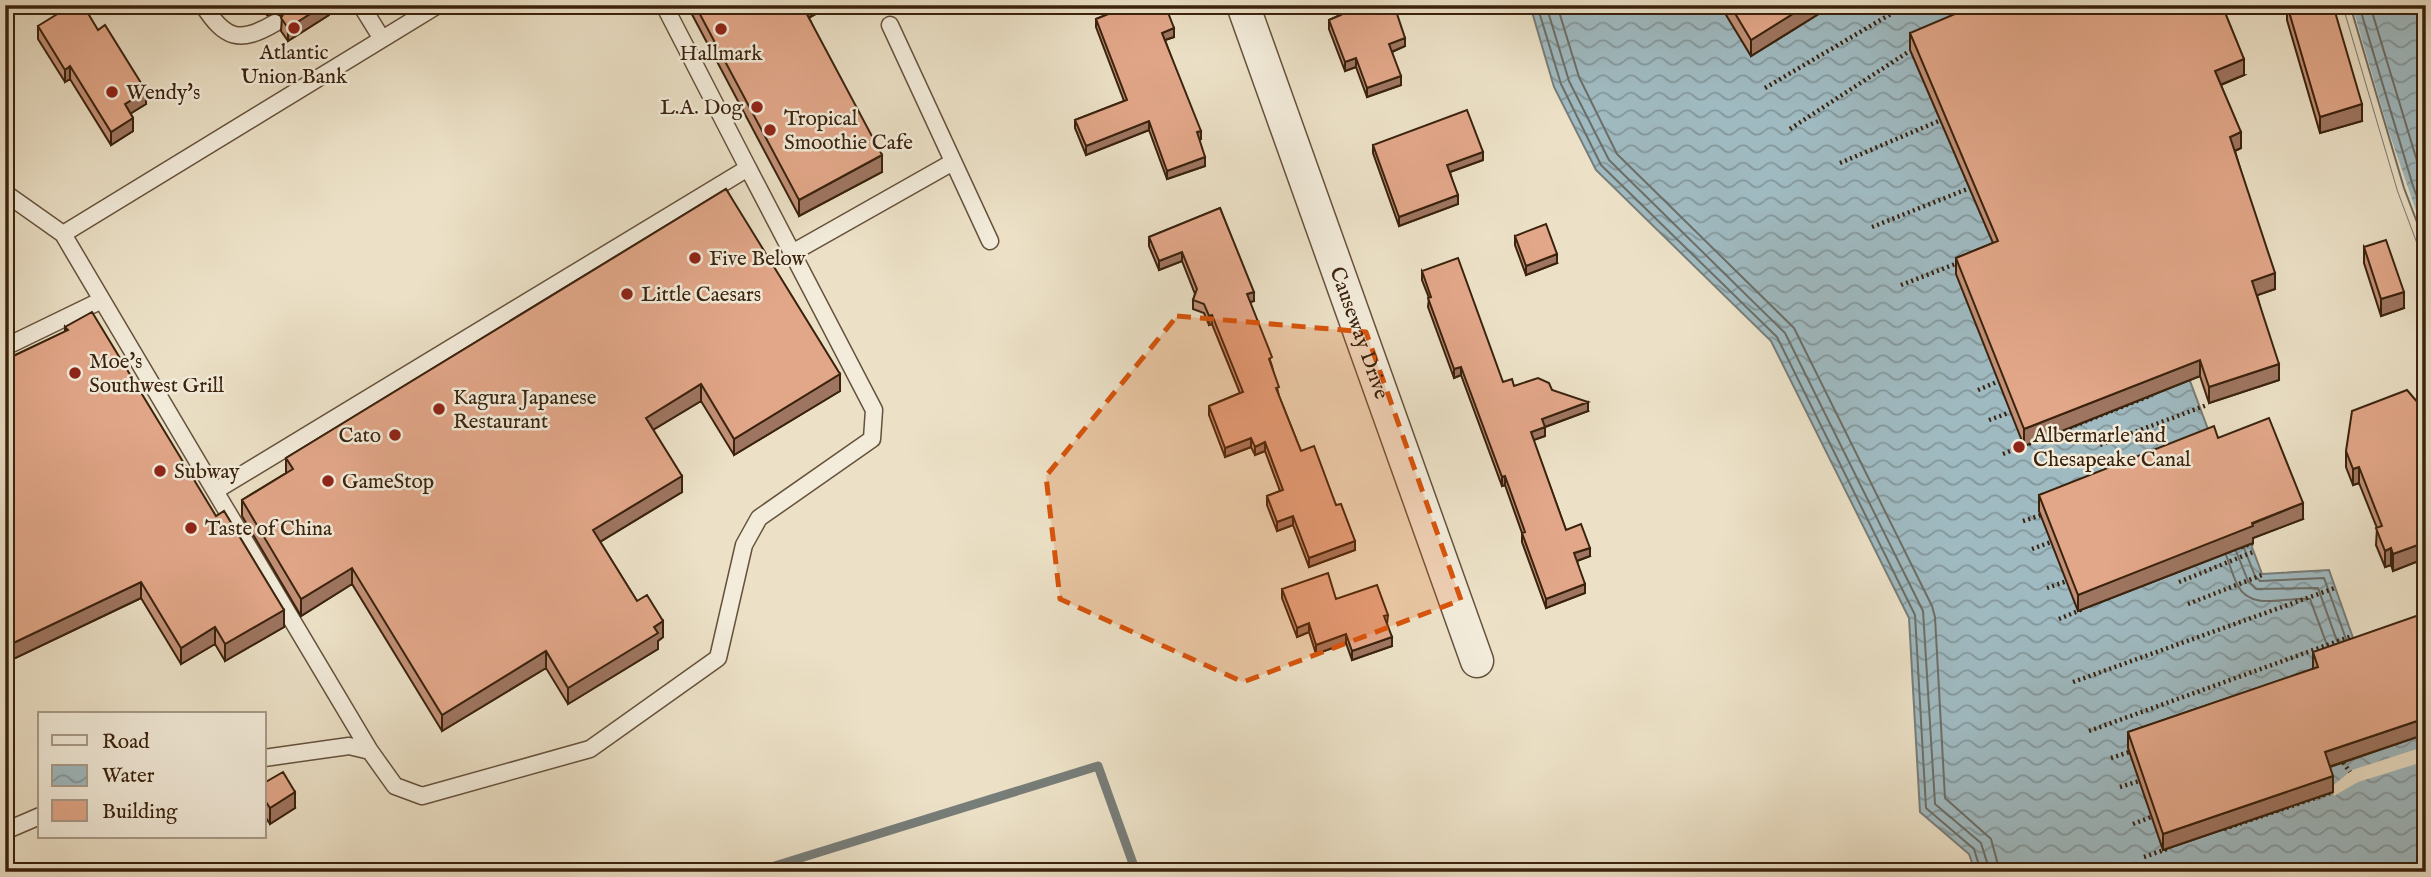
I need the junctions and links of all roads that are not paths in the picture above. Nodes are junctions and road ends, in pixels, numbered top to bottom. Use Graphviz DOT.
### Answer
graph roads {
  1 [pos="203,5"];
  2 [pos="360,5"];
  3 [pos="438,5"];
  4 [pos="664,5"];
  5 [pos="1243,5"];
  6 [pos="275,23"];
  7 [pos="890,25"];
  8 [pos="382,39"];
  9 [pos="953,162"];
  10 [pos="748,168"];
  11 [pos="5,193"];
  12 [pos="62,234"];
  13 [pos="990,241"];
  14 [pos="792,253"];
  15 [pos="102,300"];
  16 [pos="5,347"];
  17 [pos="215,491"];
  18 [pos="1476,661"];
  19 [pos="370,751"];
  20 [pos="266,758"];
  21 [pos="38,817"];
  22 [pos="5,831"];
  1 -- 6 [label="lane"];
  2 -- 8 [label="lane"];
  3 -- 8 [label="lane"];
  4 -- 10 [label="lane"];
  5 -- 18 [label="street, Causeway Drive"];
  7 -- 9 [label="lane"];
  8 -- 12 [label="lane"];
  9 -- 13 [label="lane"];
  9 -- 14 [label="lane"];
  10 -- 14 [label="lane"];
  10 -- 17 [label="lane"];
  11 -- 12 [label="lane"];
  12 -- 15 [label="lane"];
  14 -- 19 [label="lane"];
  15 -- 16 [label="lane"];
  15 -- 17 [label="lane"];
  17 -- 19 [label="lane"];
  19 -- 20 [label="lane"];
  21 -- 22 [label="lane"];
}
